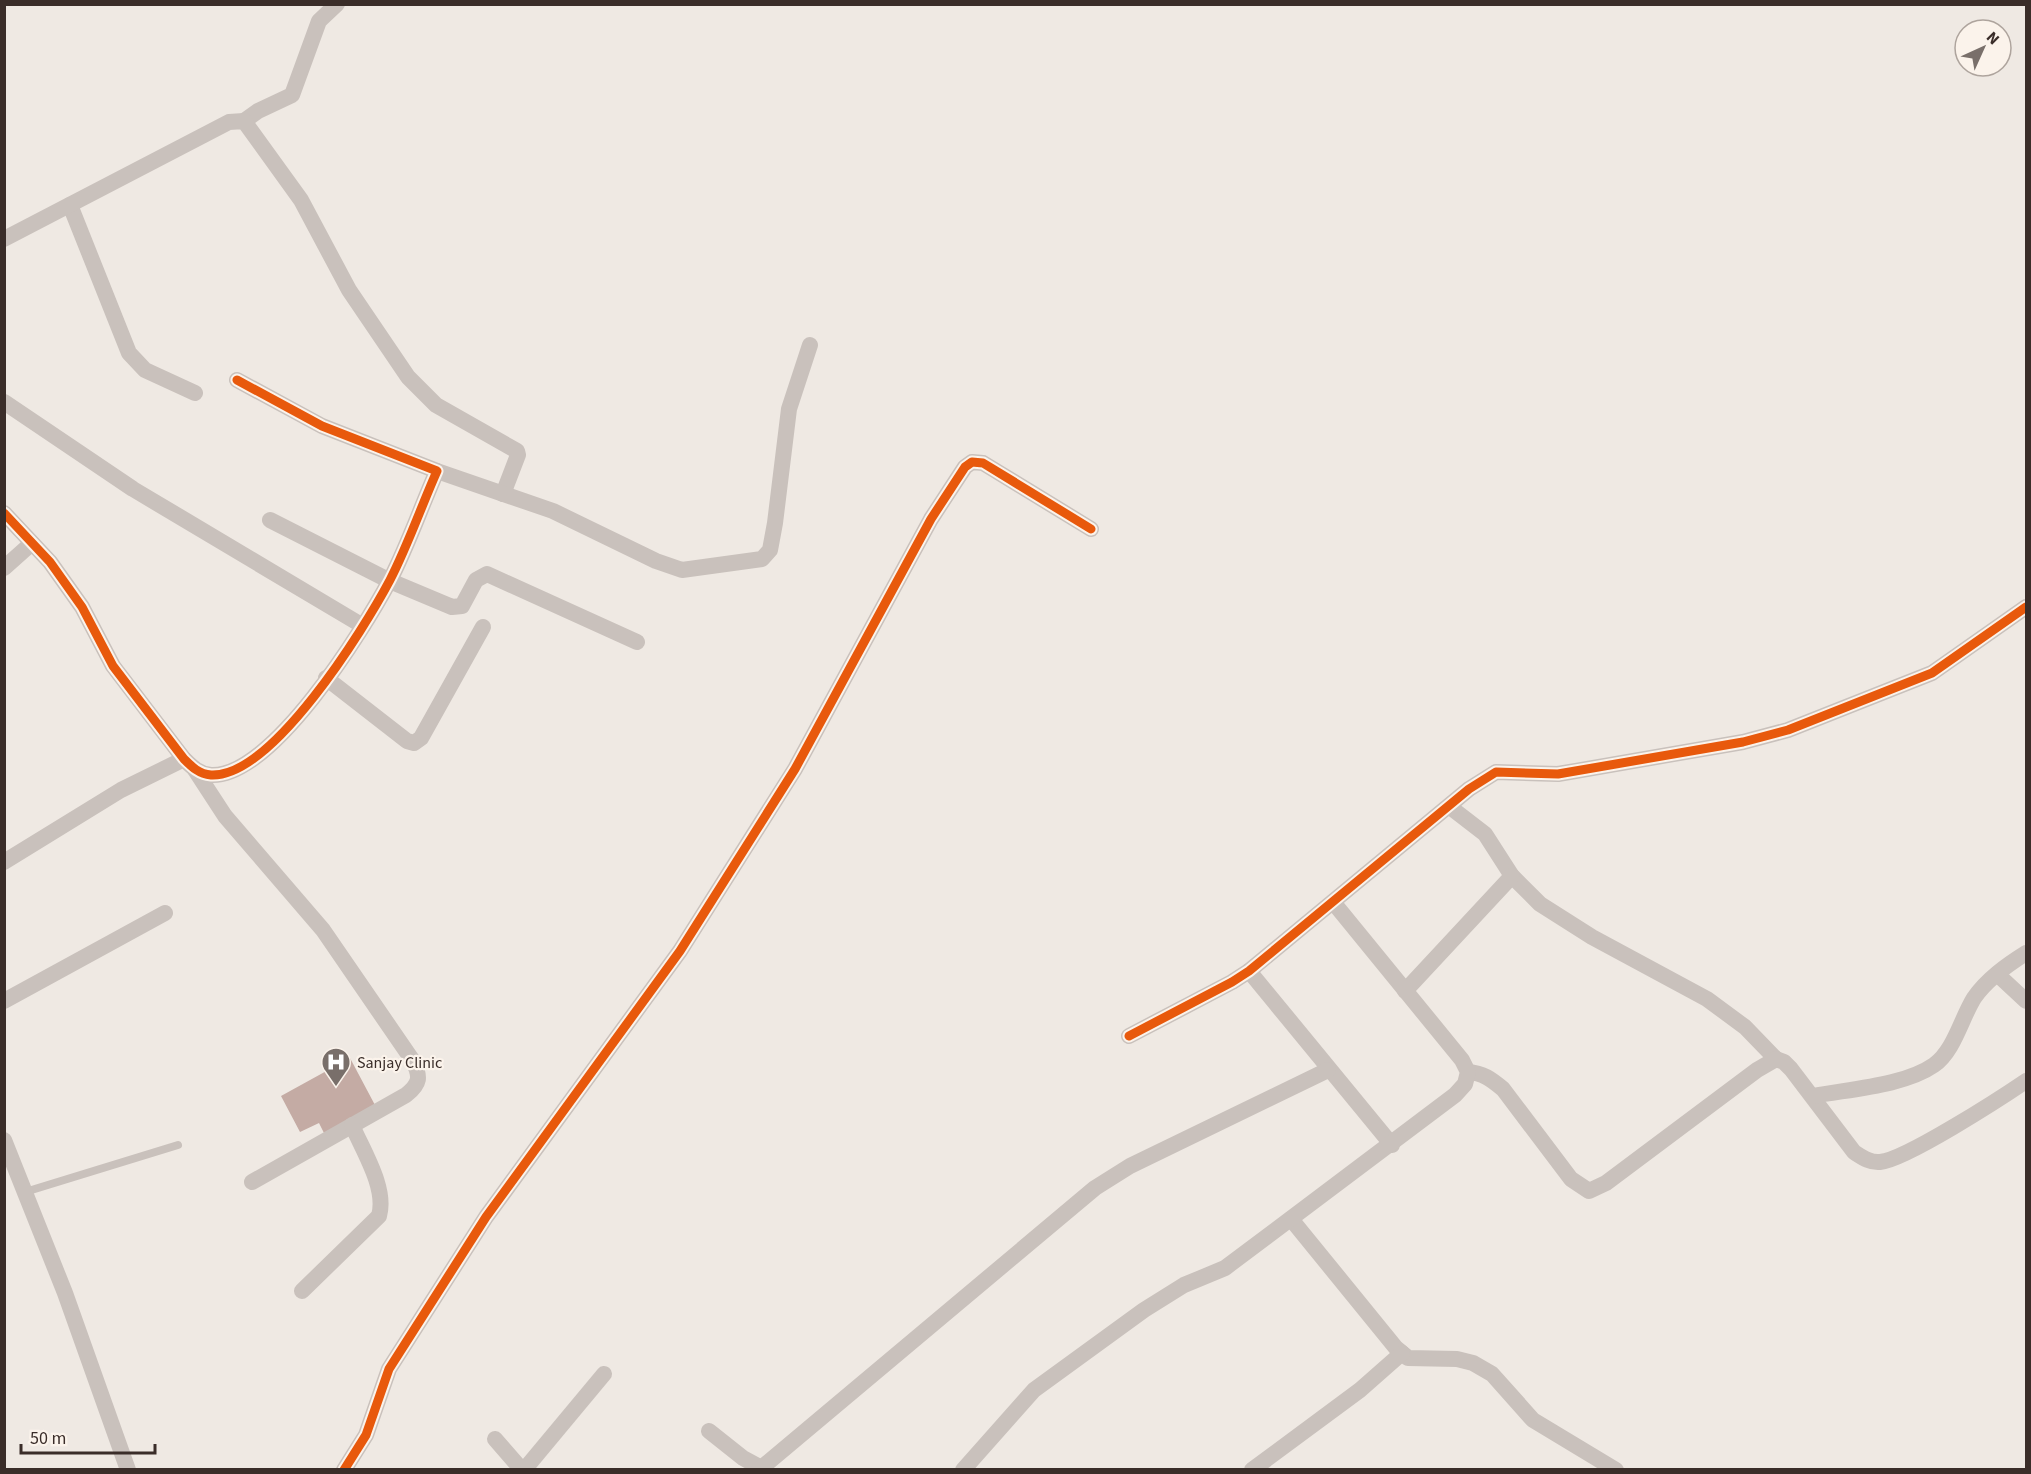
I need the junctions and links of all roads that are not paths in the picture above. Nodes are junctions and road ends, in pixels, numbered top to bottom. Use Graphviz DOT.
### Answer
graph roads {
  1 [pos="337,4"];
  2 [pos="244,121"];
  3 [pos="70,205"];
  4 [pos="4,239"];
  5 [pos="810,345"];
  6 [pos="237,380"];
  7 [pos="195,393"];
  8 [pos="4,402"];
  9 [pos="437,471"];
  10 [pos="503,494"];
  11 [pos="4,513"];
  12 [pos="270,520"];
  13 [pos="1091,529"];
  14 [pos="32,543"];
  15 [pos="4,568"];
  16 [pos="390,581"];
  17 [pos="2026,607"];
  18 [pos="363,626"];
  19 [pos="483,627"];
  20 [pos="638,642"];
  21 [pos="326,678"];
  22 [pos="189,764"];
  23 [pos="1450,807"];
  24 [pos="4,862"];
  25 [pos="1512,876"];
  26 [pos="1333,902"];
  27 [pos="165,913"];
  28 [pos="2026,953"];
  29 [pos="1249,971"];
  30 [pos="1997,974"];
  31 [pos="1405,991"];
  32 [pos="4,1001"];
  33 [pos="2026,1001"];
  34 [pos="1129,1036"];
  35 [pos="1776,1059"];
  36 [pos="1328,1070"];
  37 [pos="1468,1072"];
  38 [pos="2026,1082"];
  39 [pos="1813,1096"];
  40 [pos="352,1125"];
  41 [pos="4,1140"];
  42 [pos="178,1145"];
  43 [pos="1392,1145"];
  44 [pos="252,1182"];
  45 [pos="25,1192"];
  46 [pos="1291,1219"];
  47 [pos="302,1291"];
  48 [pos="1402,1353"];
  49 [pos="604,1374"];
  50 [pos="709,1431"];
  51 [pos="495,1439"];
  52 [pos="762,1469"];
  53 [pos="128,1470"];
  54 [pos="344,1470"];
  55 [pos="523,1470"];
  56 [pos="963,1470"];
  57 [pos="1252,1470"];
  58 [pos="1616,1470"];
  1 -- 2 [label="street"];
  2 -- 3 [label="street"];
  2 -- 10 [label="street"];
  3 -- 4 [label="street"];
  3 -- 7 [label="street"];
  5 -- 10 [label="street"];
  6 -- 9 [label="street"];
  8 -- 18 [label="street"];
  9 -- 10 [label="street"];
  9 -- 16 [label="street"];
  11 -- 14 [label="street"];
  12 -- 16 [label="street"];
  13 -- 54 [label="street"];
  14 -- 15 [label="street"];
  14 -- 22 [label="street"];
  16 -- 18 [label="street"];
  16 -- 20 [label="street"];
  17 -- 23 [label="street"];
  18 -- 21 [label="street"];
  19 -- 21 [label="street"];
  21 -- 22 [label="street"];
  22 -- 24 [label="street"];
  22 -- 40 [label="street"];
  23 -- 25 [label="street"];
  23 -- 26 [label="street"];
  25 -- 31 [label="street"];
  25 -- 35 [label="street"];
  26 -- 29 [label="street"];
  26 -- 31 [label="street"];
  27 -- 32 [label="street"];
  28 -- 30 [label="street"];
  29 -- 34 [label="street"];
  29 -- 36 [label="street"];
  30 -- 33 [label="street"];
  30 -- 39 [label="street"];
  31 -- 37 [label="street"];
  35 -- 37 [label="street"];
  35 -- 39 [label="street"];
  36 -- 43 [label="street"];
  36 -- 52 [label="street"];
  37 -- 43 [label="street"];
  38 -- 39 [label="street"];
  40 -- 44 [label="street"];
  40 -- 47 [label="street"];
  41 -- 45 [label="street"];
  42 -- 45 [label="lane"];
  43 -- 46 [label="street"];
  45 -- 53 [label="street"];
  46 -- 48 [label="street"];
  46 -- 56 [label="street"];
  48 -- 57 [label="street"];
  48 -- 58 [label="street"];
  49 -- 55 [label="street"];
  50 -- 52 [label="street"];
  51 -- 55 [label="street"];
}
